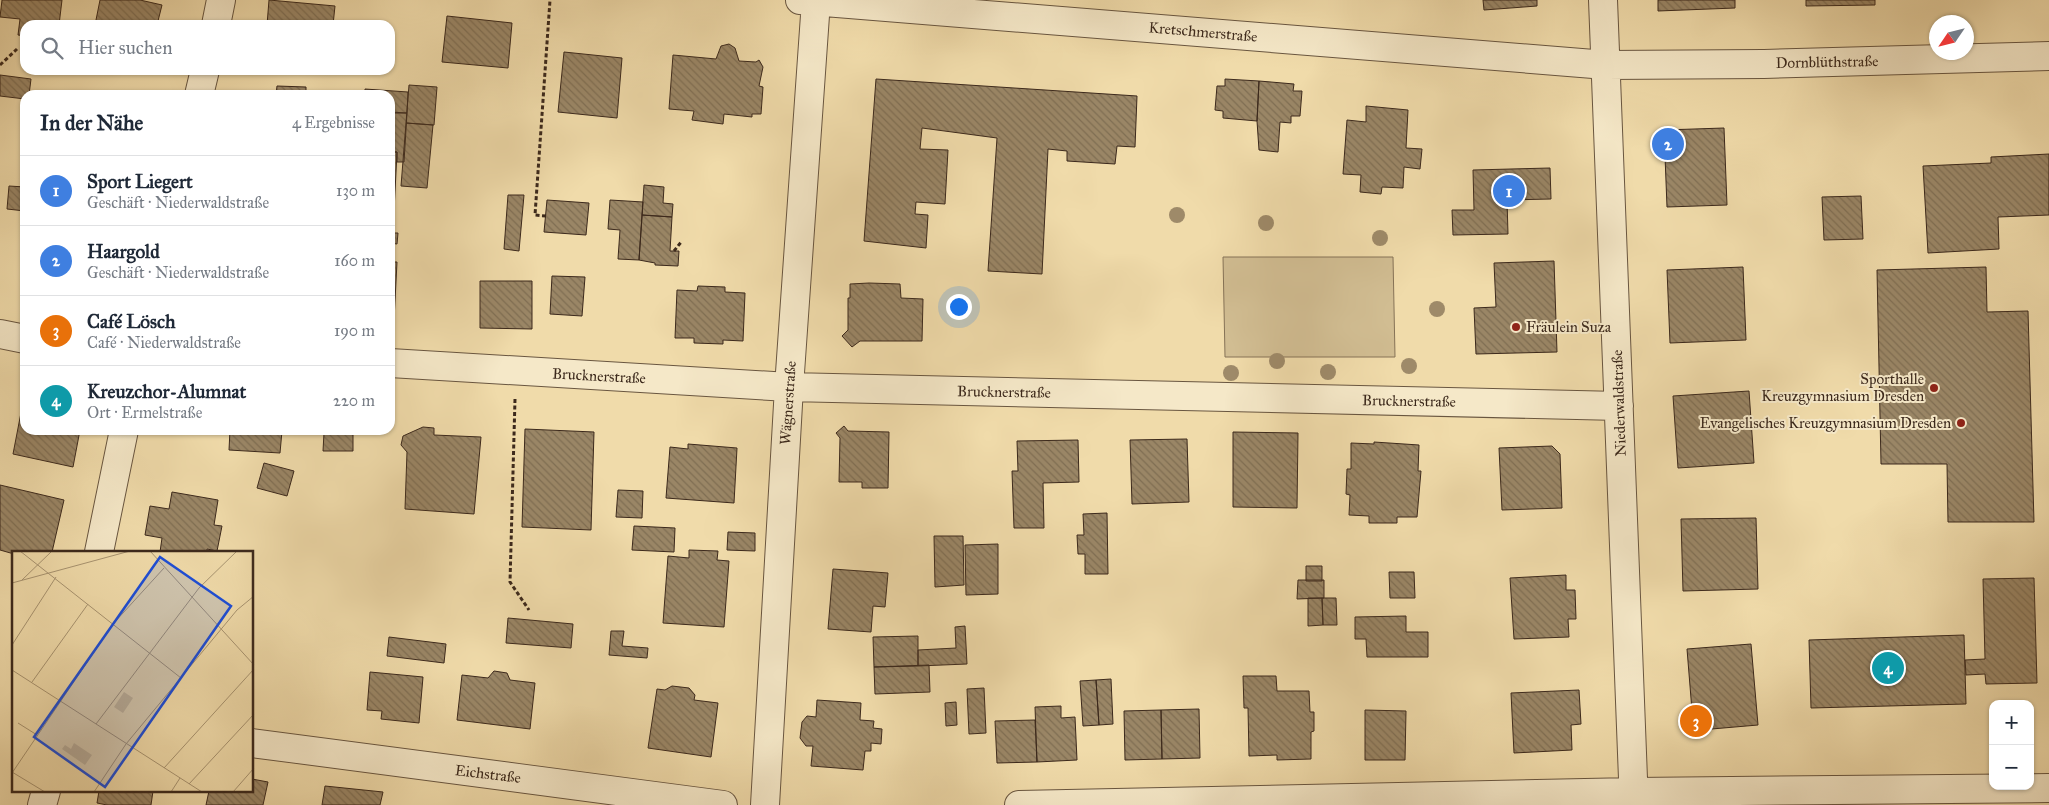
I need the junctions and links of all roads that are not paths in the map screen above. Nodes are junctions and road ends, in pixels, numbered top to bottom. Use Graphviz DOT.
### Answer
graph roads {
  1 [pos="221,0"];
  2 [pos="1603,0"];
  3 [pos="808,1"];
  4 [pos="217,20"];
  5 [pos="2049,56"];
  6 [pos="1606,66"];
  7 [pos="204,75"];
  8 [pos="200,90"];
  9 [pos="0,334"];
  10 [pos="20,338"];
  11 [pos="395,363"];
  12 [pos="789,387"];
  13 [pos="1619,406"];
  14 [pos="123,435"];
  15 [pos="99,551"];
  16 [pos="254,743"];
  17 [pos="2049,788"];
  18 [pos="46,792"];
  19 [pos="2020,796"];
  20 [pos="1634,798"];
  21 [pos="42,805"];
  22 [pos="723,805"];
  23 [pos="764,805"];
  24 [pos="1019,805"];
  1 -- 4 [label="street"];
  2 -- 6 [label="street, Niederwaldstraße"];
  3 -- 6 [label="street, Kretschmerstraße"];
  3 -- 12 [label="street, Wägnerstraße"];
  5 -- 6 [label="street, Dornblüthstraße"];
  6 -- 13 [label="street, Niederwaldstraße"];
  7 -- 8 [label="street"];
  9 -- 10 [label="street"];
  11 -- 12 [label="street, Brucknerstraße"];
  12 -- 13 [label="street, Brucknerstraße"];
  12 -- 23 [label="street, Wägnerstraße"];
  13 -- 20 [label="street, Niederwaldstraße"];
  14 -- 15 [label="street"];
  16 -- 22 [label="street, Eichstraße"];
  17 -- 19 [label="street"];
  18 -- 21 [label="street"];
  19 -- 20 [label="street"];
  20 -- 24 [label="street"];
}
